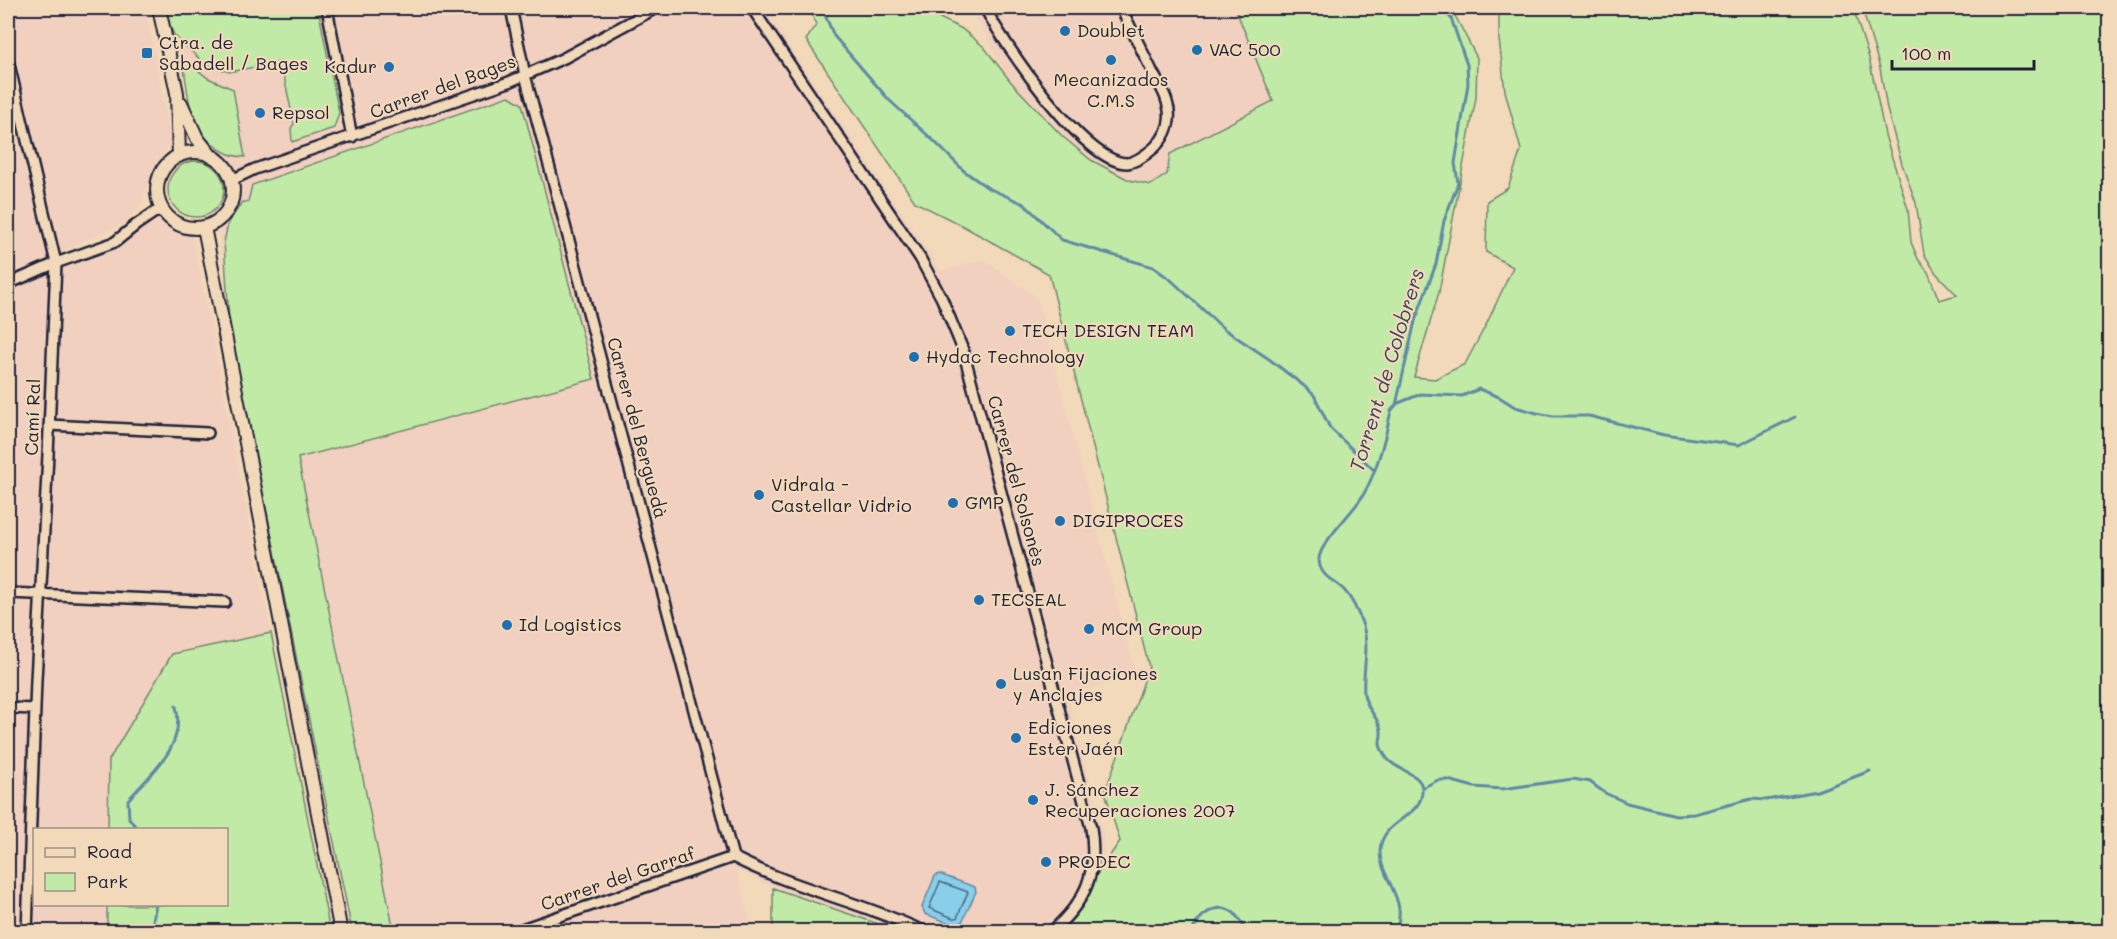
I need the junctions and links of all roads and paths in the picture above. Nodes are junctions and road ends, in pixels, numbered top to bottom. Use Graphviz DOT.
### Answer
graph roads {
  1 [pos="159,8"];
  2 [pos="327,8"];
  3 [pos="511,8"];
  4 [pos="656,8"];
  5 [pos="752,8"];
  6 [pos="985,8"];
  7 [pos="1121,8"];
  8 [pos="8,60"];
  9 [pos="525,75"];
  10 [pos="177,93"];
  11 [pos="352,137"];
  12 [pos="179,156"];
  13 [pos="211,156"];
  14 [pos="232,180"];
  15 [pos="164,212"];
  16 [pos="204,227"];
  17 [pos="56,263"];
  18 [pos="8,284"];
  19 [pos="49,425"];
  20 [pos="208,434"];
  21 [pos="8,593"];
  22 [pos="40,595"];
  23 [pos="225,602"];
  24 [pos="8,708"];
  25 [pos="35,709"];
  26 [pos="733,857"];
  27 [pos="27,932"];
  28 [pos="341,932"];
  29 [pos="513,932"];
  30 [pos="925,932"];
  31 [pos="1051,932"];
  1 -- 10 [label="street"];
  2 -- 11 [label="street"];
  3 -- 9 [label="street, Carrer del Berguedà"];
  4 -- 9 [label="street, Carrer del Bages"];
  5 -- 31 [label="street, Carrer del Solsonès"];
  6 -- 7 [label="street"];
  8 -- 17 [label="street, Camí Ral"];
  9 -- 11 [label="street, Carrer del Bages"];
  9 -- 26 [label="street, Carrer del Berguedà"];
  10 -- 12 [label="street"];
  10 -- 13 [label="street"];
  11 -- 14 [label="street, Carrer del Bages"];
  12 -- 13 [label="street"];
  12 -- 15 [label="street"];
  13 -- 14 [label="street"];
  14 -- 16 [label="street"];
  15 -- 16 [label="street"];
  15 -- 17 [label="street"];
  16 -- 28 [label="street"];
  17 -- 18 [label="street"];
  17 -- 19 [label="street, Camí Ral"];
  19 -- 20 [label="street"];
  19 -- 22 [label="street, Camí Ral"];
  21 -- 22 [label="street"];
  22 -- 23 [label="street"];
  22 -- 25 [label="street, Camí Ral"];
  24 -- 25 [label="street"];
  25 -- 27 [label="street, Camí Ral"];
  26 -- 29 [label="street, Carrer del Garraf"];
  26 -- 30 [label="street"];
}
